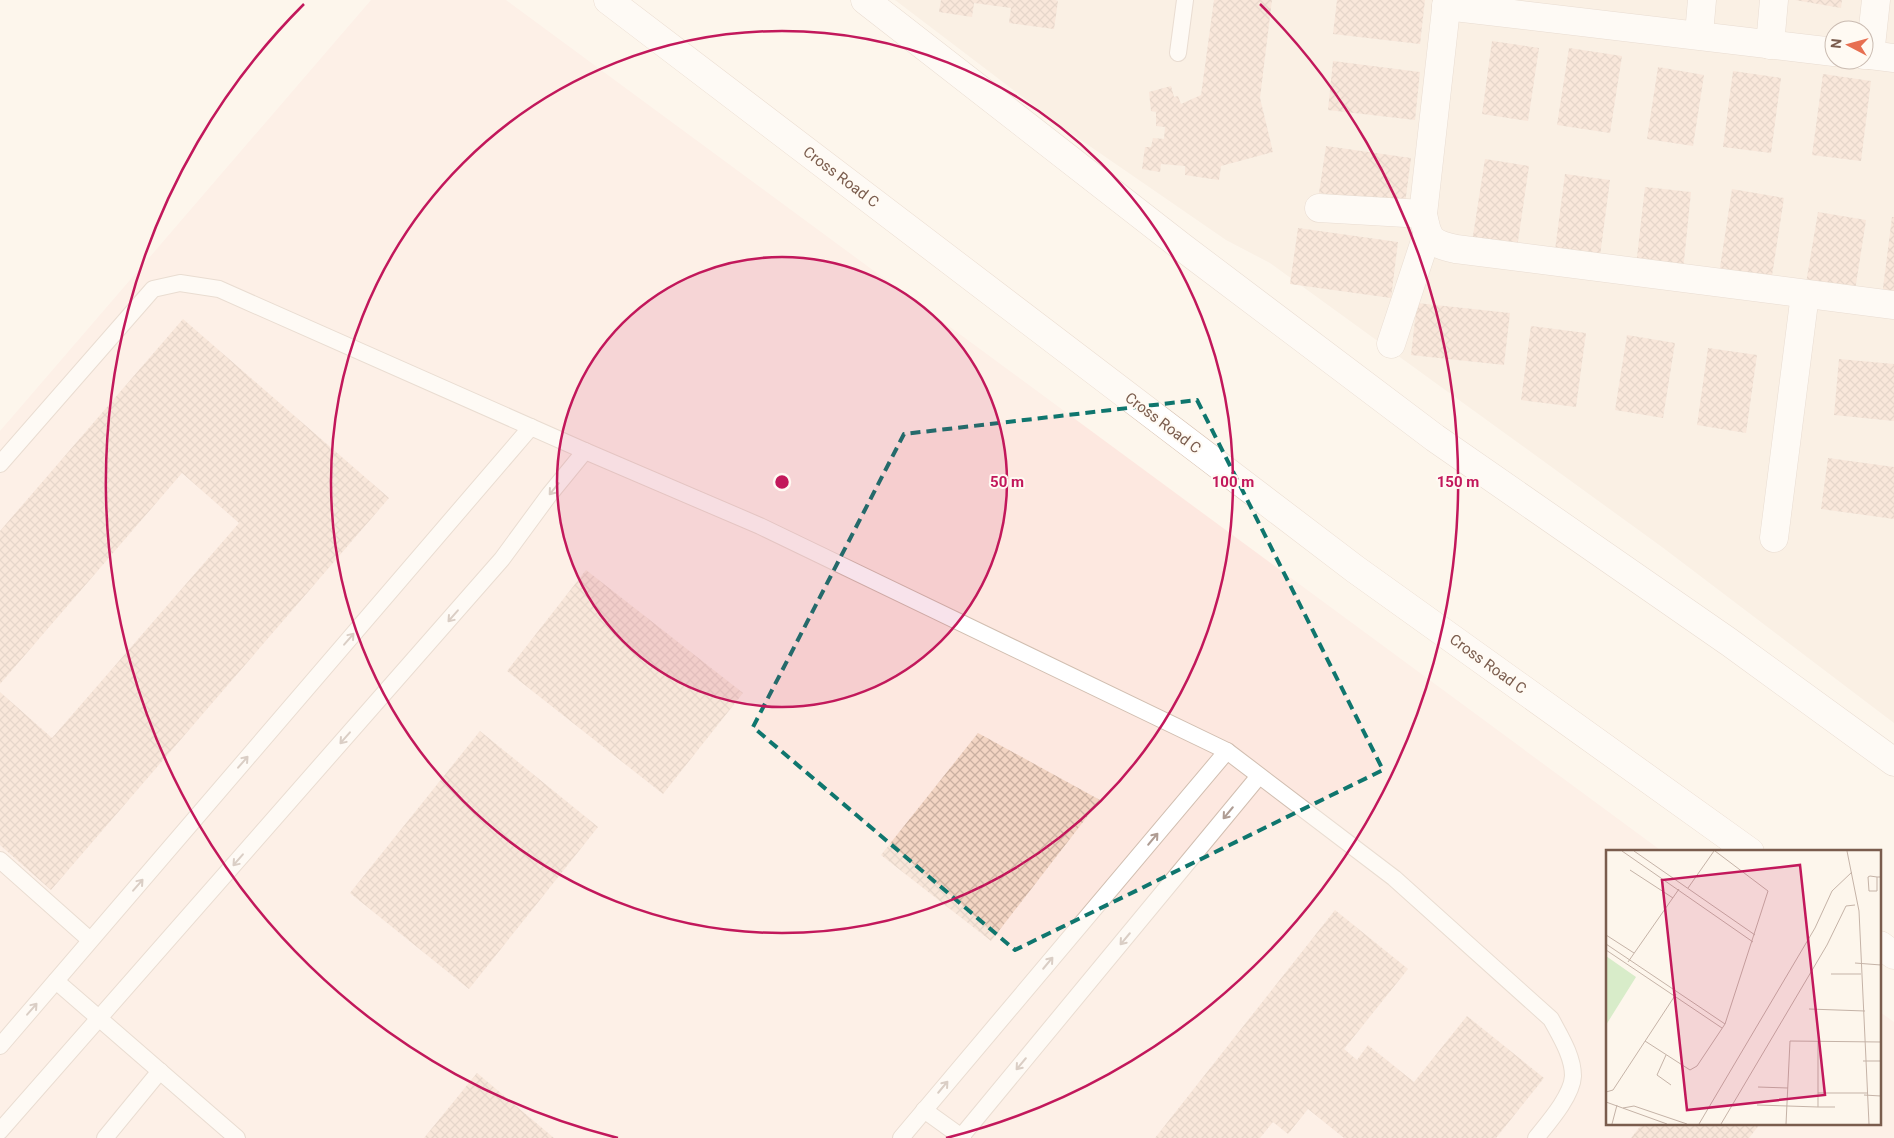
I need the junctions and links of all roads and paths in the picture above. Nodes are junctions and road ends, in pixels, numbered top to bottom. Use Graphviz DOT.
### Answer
graph roads {
  1 [pos="608,0"];
  2 [pos="865,0"];
  3 [pos="1185,0"];
  4 [pos="1702,0"];
  5 [pos="1774,0"];
  6 [pos="1876,0"];
  7 [pos="1447,3"];
  8 [pos="1699,34"];
  9 [pos="1770,45"];
  10 [pos="1824,51"];
  11 [pos="1178,53"];
  12 [pos="1876,56"];
  13 [pos="1319,208"];
  14 [pos="1425,224"];
  15 [pos="1805,294"];
  16 [pos="1894,305"];
  17 [pos="1391,344"];
  18 [pos="531,427"];
  19 [pos="584,451"];
  20 [pos="0,464"];
  21 [pos="1774,538"];
  22 [pos="1226,752"];
  23 [pos="1894,762"];
  24 [pos="1259,776"];
  25 [pos="1747,850"];
  26 [pos="0,860"];
  27 [pos="90,940"];
  28 [pos="1882,946"];
  29 [pos="1894,955"];
  30 [pos="56,981"];
  31 [pos="99,1018"];
  32 [pos="0,1046"];
  33 [pos="160,1071"];
  34 [pos="924,1110"];
  35 [pos="0,1131"];
  36 [pos="105,1138"];
  37 [pos="237,1138"];
  38 [pos="901,1138"];
  39 [pos="961,1138"];
  40 [pos="1536,1138"];
  1 -- 25 [label="street, Cross Road C"];
  2 -- 23 [label="street"];
  3 -- 11 [label="lane"];
  4 -- 8 [label="street"];
  5 -- 9 [label="street"];
  6 -- 12 [label="street"];
  7 -- 8 [label="street"];
  7 -- 14 [label="street"];
  8 -- 9 [label="street"];
  9 -- 10 [label="street"];
  13 -- 14 [label="street"];
  14 -- 15 [label="street"];
  14 -- 17 [label="street"];
  15 -- 16 [label="street"];
  15 -- 21 [label="street"];
  18 -- 19 [label="lane"];
  18 -- 20 [label="lane"];
  27 -- 18 [label="lane, one-way"];
  19 -- 22 [label="lane"];
  19 -- 31 [label="lane, one-way"];
  22 -- 24 [label="lane"];
  34 -- 22 [label="lane, one-way"];
  24 -- 39 [label="lane, one-way"];
  24 -- 40 [label="lane"];
  26 -- 27 [label="lane"];
  27 -- 30 [label="lane"];
  28 -- 29 [label="street"];
  30 -- 31 [label="lane"];
  32 -- 30 [label="lane, one-way"];
  31 -- 33 [label="lane"];
  31 -- 35 [label="lane"];
  33 -- 36 [label="lane"];
  33 -- 37 [label="lane"];
  34 -- 38 [label="lane"];
  34 -- 39 [label="lane"];
}
